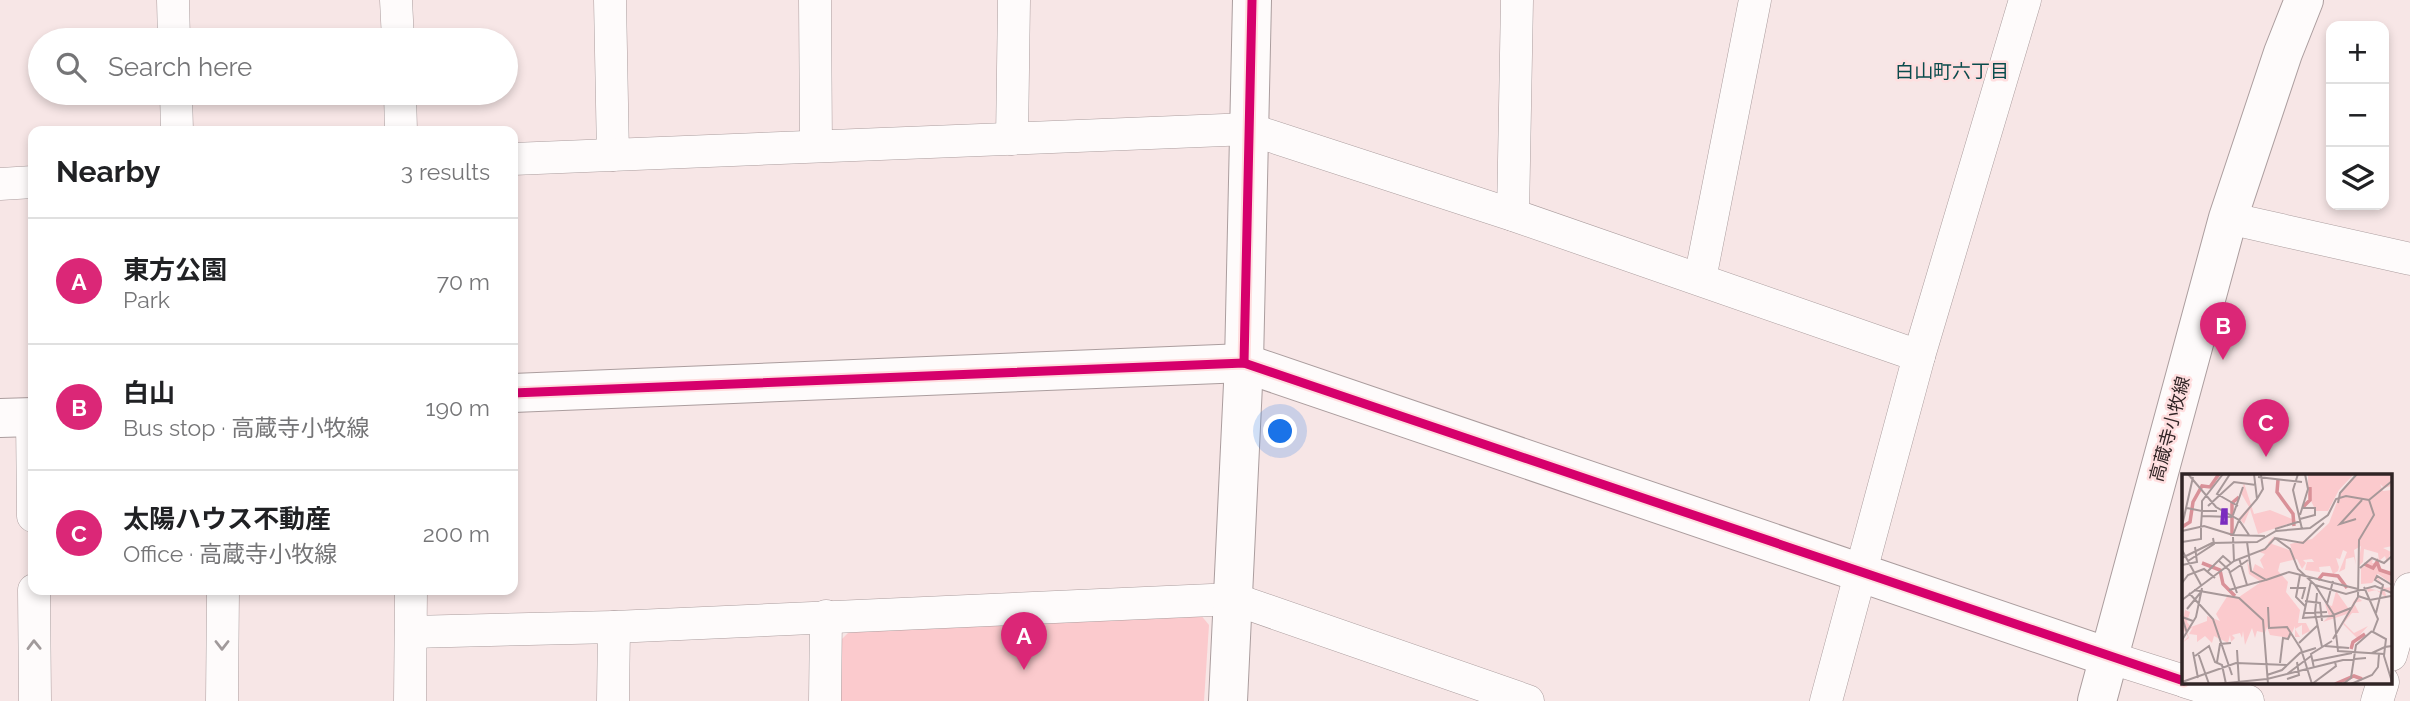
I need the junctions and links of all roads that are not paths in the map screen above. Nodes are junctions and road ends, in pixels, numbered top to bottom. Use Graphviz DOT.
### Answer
graph roads {
  1 [pos="173,0"];
  2 [pos="396,0"];
  3 [pos="610,0"];
  4 [pos="815,0"];
  5 [pos="1014,0"];
  6 [pos="1252,0"];
  7 [pos="1517,0"];
  8 [pos="1755,0"];
  9 [pos="2025,0"];
  10 [pos="2304,0"];
  11 [pos="174,28"];
  12 [pos="397,28"];
  13 [pos="176,105"];
  14 [pos="400,105"];
  15 [pos="177,126"];
  16 [pos="401,126"];
  17 [pos="1249,129"];
  18 [pos="1012,139"];
  19 [pos="816,145"];
  20 [pos="613,155"];
  21 [pos="518,159"];
  22 [pos="28,182"];
  23 [pos="0,184"];
  24 [pos="1513,215"];
  25 [pos="2228,218"];
  26 [pos="2410,259"];
  27 [pos="1700,279"];
  28 [pos="1919,356"];
  29 [pos="1244,363"];
  30 [pos="518,393"];
  31 [pos="28,417"];
  32 [pos="0,418"];
  33 [pos="1861,573"];
  34 [pos="2410,589"];
  35 [pos="34,595"];
  36 [pos="223,595"];
  37 [pos="411,595"];
  38 [pos="1234,599"];
  39 [pos="826,616"];
  40 [pos="614,627"];
  41 [pos="411,632"];
  42 [pos="2392,652"];
  43 [pos="2108,657"];
  44 [pos="2182,681"];
  45 [pos="2192,684"];
  46 [pos="2382,684"];
  47 [pos="1521,700"];
  48 [pos="35,701"];
  49 [pos="222,701"];
  50 [pos="410,701"];
  51 [pos="613,701"];
  52 [pos="825,701"];
  53 [pos="1228,701"];
  54 [pos="1826,701"];
  55 [pos="2097,701"];
  56 [pos="2248,701"];
  57 [pos="2377,701"];
  1 -- 11 [label="street"];
  2 -- 12 [label="street"];
  3 -- 20 [label="street"];
  4 -- 19 [label="street"];
  5 -- 18 [label="street"];
  6 -- 17 [label="street"];
  7 -- 24 [label="street"];
  8 -- 27 [label="street"];
  9 -- 28 [label="street"];
  10 -- 25 [label="street, 高蔵寺小牧線"];
  13 -- 15 [label="street"];
  14 -- 16 [label="street"];
  17 -- 18 [label="street"];
  17 -- 24 [label="street"];
  17 -- 29 [label="street"];
  18 -- 19 [label="street"];
  19 -- 20 [label="street"];
  20 -- 21 [label="street"];
  22 -- 23 [label="street"];
  24 -- 27 [label="street"];
  25 -- 26 [label="street"];
  25 -- 43 [label="street, 高蔵寺小牧線"];
  27 -- 28 [label="street"];
  28 -- 33 [label="street"];
  29 -- 30 [label="street"];
  29 -- 33 [label="street"];
  29 -- 38 [label="street"];
  31 -- 32 [label="street"];
  33 -- 43 [label="street"];
  33 -- 54 [label="street"];
  34 -- 42 [label="street"];
  48 -- 35 [label="street, one-way"];
  36 -- 49 [label="street, one-way"];
  37 -- 41 [label="street"];
  38 -- 39 [label="street"];
  38 -- 47 [label="street"];
  38 -- 53 [label="street"];
  39 -- 40 [label="street"];
  39 -- 52 [label="street"];
  40 -- 41 [label="street"];
  40 -- 51 [label="street"];
  41 -- 50 [label="street"];
  43 -- 44 [label="street"];
  43 -- 55 [label="street, 高蔵寺小牧線"];
  45 -- 56 [label="street"];
  46 -- 57 [label="street"];
}
